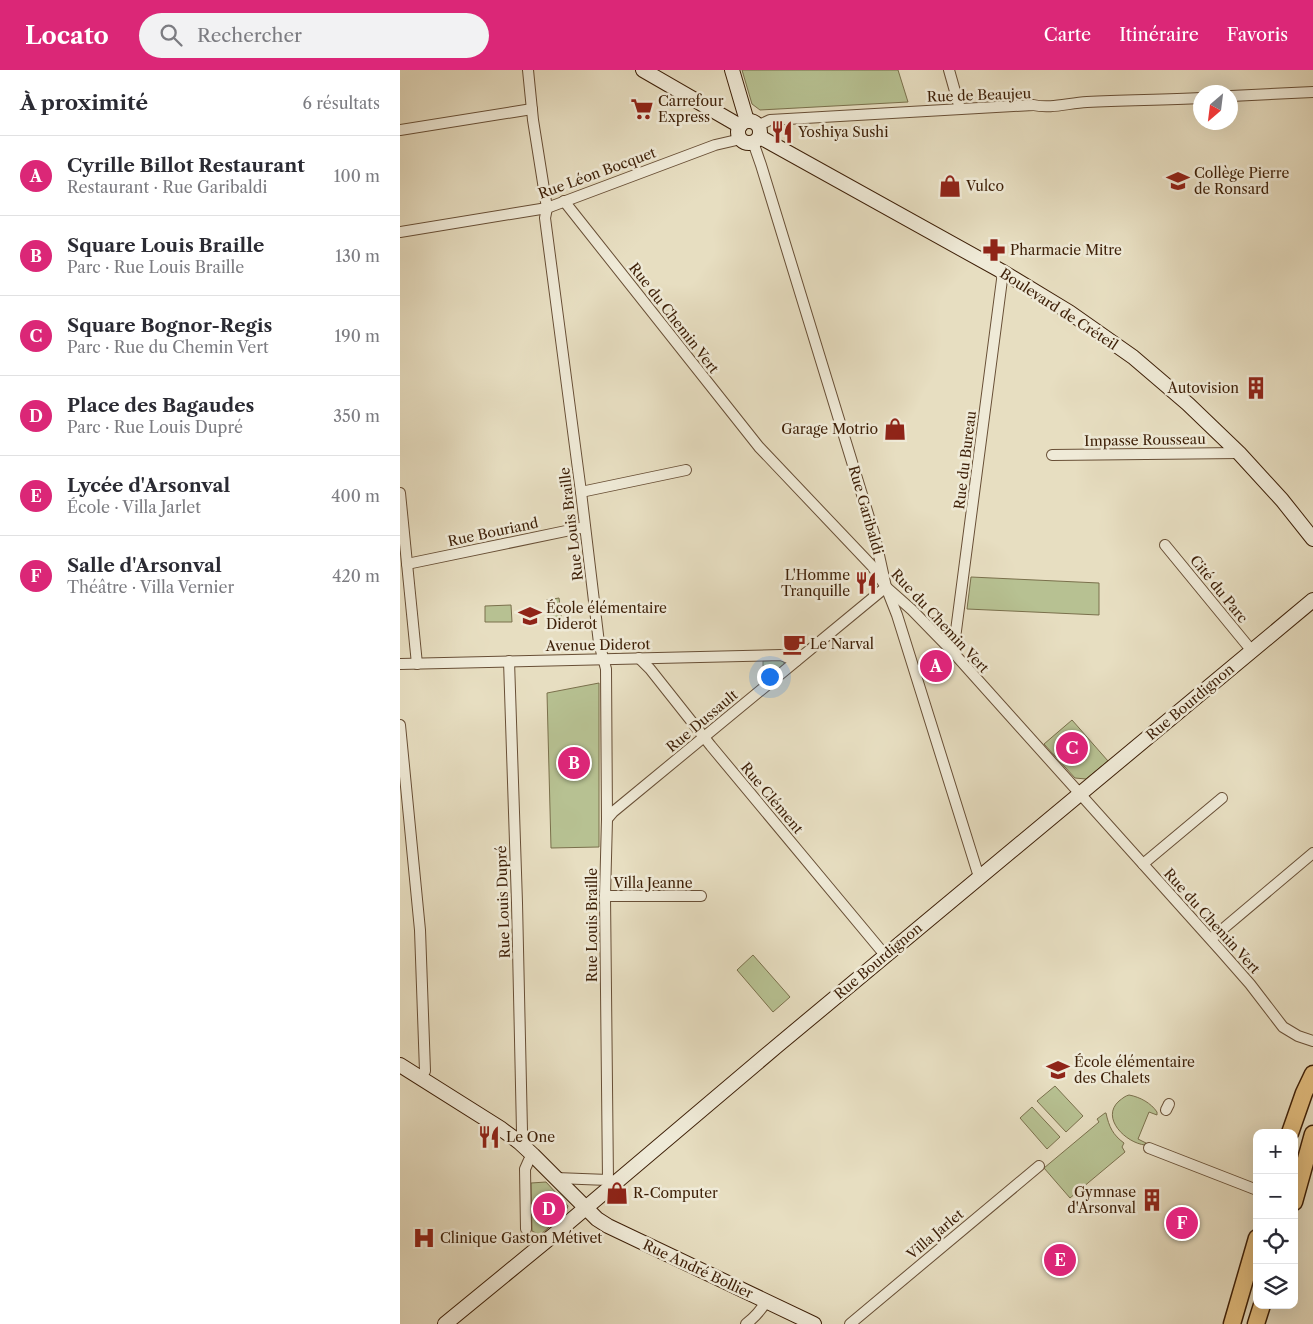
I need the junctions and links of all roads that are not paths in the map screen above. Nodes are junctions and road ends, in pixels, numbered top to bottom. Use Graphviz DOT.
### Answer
graph roads {
  1 [pos="528,70"];
  2 [pos="643,70"];
  3 [pos="732,70"];
  4 [pos="949,70"];
  5 [pos="1313,92"];
  6 [pos="1238,96"];
  7 [pos="1193,98"];
  8 [pos="532,109"];
  9 [pos="960,109"];
  10 [pos="400,130"];
  11 [pos="750,132"];
  12 [pos="564,201"];
  13 [pos="547,208"];
  14 [pos="400,232"];
  15 [pos="1003,272"];
  16 [pos="1238,453"];
  17 [pos="1052,455"];
  18 [pos="686,470"];
  19 [pos="581,492"];
  20 [pos="400,494"];
  21 [pos="585,527"];
  22 [pos="1313,539"];
  23 [pos="1164,545"];
  24 [pos="407,564"];
  25 [pos="886,587"];
  26 [pos="1313,600"];
  27 [pos="951,650"];
  28 [pos="1252,651"];
  29 [pos="639,658"];
  30 [pos="604,660"];
  31 [pos="508,661"];
  32 [pos="796,661"];
  33 [pos="400,664"];
  34 [pos="417,664"];
  35 [pos="400,725"];
  36 [pos="704,737"];
  37 [pos="1080,793"];
  38 [pos="1222,798"];
  39 [pos="607,819"];
  40 [pos="1313,853"];
  41 [pos="1143,864"];
  42 [pos="979,877"];
  43 [pos="605,896"];
  44 [pos="701,896"];
  45 [pos="1211,939"];
  46 [pos="885,955"];
  47 [pos="1313,1041"];
  48 [pos="400,1064"];
  49 [pos="1313,1074"];
  50 [pos="421,1078"];
  51 [pos="1291,1129"];
  52 [pos="1313,1134"];
  53 [pos="519,1142"];
  54 [pos="1149,1148"];
  55 [pos="533,1155"];
  56 [pos="1039,1166"];
  57 [pos="556,1178"];
  58 [pos="610,1183"];
  59 [pos="1253,1188"];
  60 [pos="1298,1188"];
  61 [pos="586,1208"];
  62 [pos="526,1229"];
  63 [pos="1253,1252"];
  64 [pos="766,1301"];
  65 [pos="1261,1309"];
  66 [pos="445,1324"];
  67 [pos="746,1324"];
  68 [pos="814,1324"];
  69 [pos="850,1324"];
  70 [pos="1232,1324"];
  71 [pos="1256,1324"];
  1 -- 8 [label="street, Rue Louis Braille"];
  2 -- 11 [label="street, Boulevard de Créteil"];
  3 -- 11 [label="street, Rue Garibaldi"];
  4 -- 9 [label="street"];
  5 -- 6 [label="street"];
  7 -- 9 [label="street, Rue de Beaujeu"];
  8 -- 10 [label="street"];
  8 -- 13 [label="street, Rue Louis Braille"];
  9 -- 11 [label="street, Rue de Beaujeu"];
  11 -- 12 [label="street, Rue Léon Bocquet"];
  11 -- 15 [label="street, Boulevard de Créteil"];
  11 -- 25 [label="street, Rue Garibaldi"];
  12 -- 13 [label="street, Rue Léon Bocquet"];
  12 -- 25 [label="street, Rue du Chemin Vert"];
  13 -- 14 [label="street, Rue Léon Bocquet"];
  13 -- 19 [label="street, Rue Louis Braille"];
  15 -- 16 [label="street, Boulevard de Créteil"];
  15 -- 27 [label="street, Rue du Bureau"];
  16 -- 17 [label="street, Impasse Rousseau"];
  16 -- 22 [label="street, Boulevard de Créteil"];
  18 -- 19 [label="street"];
  19 -- 21 [label="street, Rue Louis Braille"];
  20 -- 24 [label="street"];
  21 -- 24 [label="street, Rue Bouriand"];
  21 -- 30 [label="street, Rue Louis Braille"];
  23 -- 28 [label="street, Cité du Parc"];
  24 -- 34 [label="street"];
  25 -- 27 [label="street, Rue du Chemin Vert"];
  25 -- 32 [label="street, Rue Dussault"];
  25 -- 42 [label="street, Rue Garibaldi"];
  26 -- 28 [label="street, Rue Bourdignon"];
  27 -- 37 [label="street, Rue du Chemin Vert"];
  28 -- 37 [label="street, Rue Bourdignon"];
  29 -- 30 [label="street, Avenue Diderot"];
  29 -- 32 [label="street, Avenue Diderot"];
  29 -- 36 [label="street, Rue Clément"];
  30 -- 31 [label="street, Avenue Diderot"];
  30 -- 39 [label="street, Rue Louis Braille"];
  31 -- 34 [label="street, Avenue Diderot"];
  31 -- 53 [label="street, Rue Louis Dupré"];
  32 -- 36 [label="street, Rue Dussault"];
  33 -- 34 [label="street, Avenue Diderot"];
  35 -- 50 [label="street"];
  36 -- 39 [label="street, Rue Dussault"];
  36 -- 46 [label="street, Rue Clément"];
  37 -- 41 [label="street, Rue du Chemin Vert"];
  37 -- 42 [label="street, Rue Bourdignon"];
  38 -- 41 [label="street"];
  39 -- 43 [label="street, Rue Louis Braille"];
  40 -- 45 [label="street"];
  41 -- 45 [label="street, Rue du Chemin Vert"];
  42 -- 46 [label="street, Rue Bourdignon"];
  43 -- 44 [label="street, Villa Jeanne"];
  43 -- 58 [label="street, Rue Louis Braille"];
  45 -- 47 [label="street, Rue du Chemin Vert"];
  46 -- 58 [label="street, Rue Bourdignon"];
  48 -- 50 [label="street, Rue André Bollier"];
  49 -- 51 [label="main road"];
  50 -- 53 [label="street, Rue André Bollier"];
  52 -- 60 [label="main road"];
  53 -- 55 [label="street, Rue André Bollier"];
  54 -- 59 [label="street"];
  55 -- 57 [label="street, Rue André Bollier"];
  55 -- 62 [label="street"];
  56 -- 69 [label="street, Villa Jarlet"];
  57 -- 58 [label="street"];
  57 -- 61 [label="street, Rue André Bollier"];
  58 -- 61 [label="street, Rue Bourdignon"];
  61 -- 64 [label="street, Rue André Bollier"];
  61 -- 66 [label="street, Rue Bourdignon"];
  63 -- 70 [label="main road"];
  64 -- 67 [label="street"];
  64 -- 68 [label="street, Rue André Bollier"];
  65 -- 71 [label="main road"];
}
